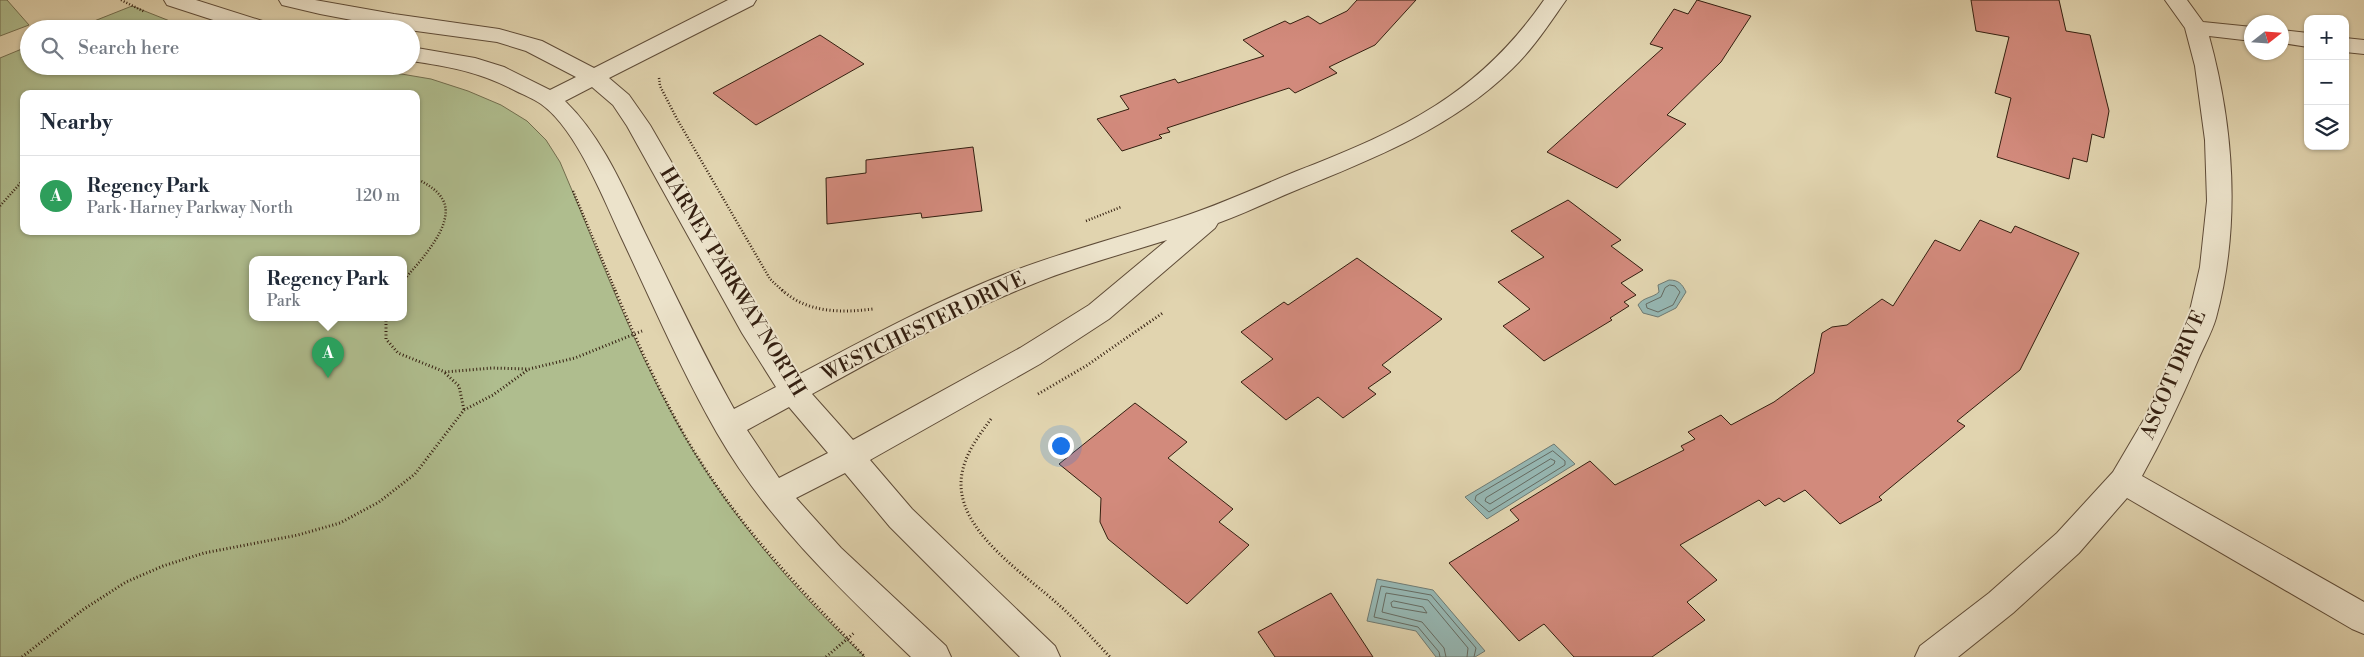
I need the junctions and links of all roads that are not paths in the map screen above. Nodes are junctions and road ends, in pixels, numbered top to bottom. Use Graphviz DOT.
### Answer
graph roads {
  1 [pos="175,0"];
  2 [pos="290,0"];
  3 [pos="745,0"];
  4 [pos="1555,0"];
  5 [pos="2176,0"];
  6 [pos="236,20"];
  7 [pos="388,20"];
  8 [pos="420,25"];
  9 [pos="2196,28"];
  10 [pos="2244,33"];
  11 [pos="2289,38"];
  12 [pos="2304,40"];
  13 [pos="2349,45"];
  14 [pos="2364,47"];
  15 [pos="420,64"];
  16 [pos="593,76"];
  17 [pos="550,99"];
  18 [pos="1213,216"];
  19 [pos="793,391"];
  20 [pos="728,426"];
  21 [pos="847,457"];
  22 [pos="2124,481"];
  23 [pos="774,495"];
  24 [pos="2364,619"];
  25 [pos="934,657"];
  26 [pos="1043,657"];
  27 [pos="1932,657"];
  1 -- 6 [label="street"];
  2 -- 7 [label="street, HARNEY PARKWAY NORTH"];
  3 -- 16 [label="street"];
  4 -- 18 [label="street, WESTCHESTER DRIVE"];
  5 -- 9 [label="street, ASCOT DRIVE"];
  8 -- 16 [label="street, HARNEY PARKWAY NORTH"];
  9 -- 10 [label="street"];
  9 -- 22 [label="street, ASCOT DRIVE"];
  11 -- 12 [label="street"];
  13 -- 14 [label="street"];
  15 -- 17 [label="street"];
  16 -- 17 [label="street"];
  16 -- 19 [label="street, HARNEY PARKWAY NORTH"];
  17 -- 20 [label="street"];
  18 -- 19 [label="street, WESTCHESTER DRIVE"];
  18 -- 21 [label="street, WESTCHESTER DRIVE"];
  19 -- 20 [label="street, WESTCHESTER DRIVE"];
  19 -- 21 [label="street, HARNEY PARKWAY NORTH"];
  20 -- 23 [label="street"];
  21 -- 23 [label="street, WESTCHESTER DRIVE"];
  21 -- 26 [label="street, HARNEY PARKWAY NORTH"];
  22 -- 24 [label="street"];
  22 -- 27 [label="street, ASCOT DRIVE"];
  23 -- 25 [label="street"];
}
